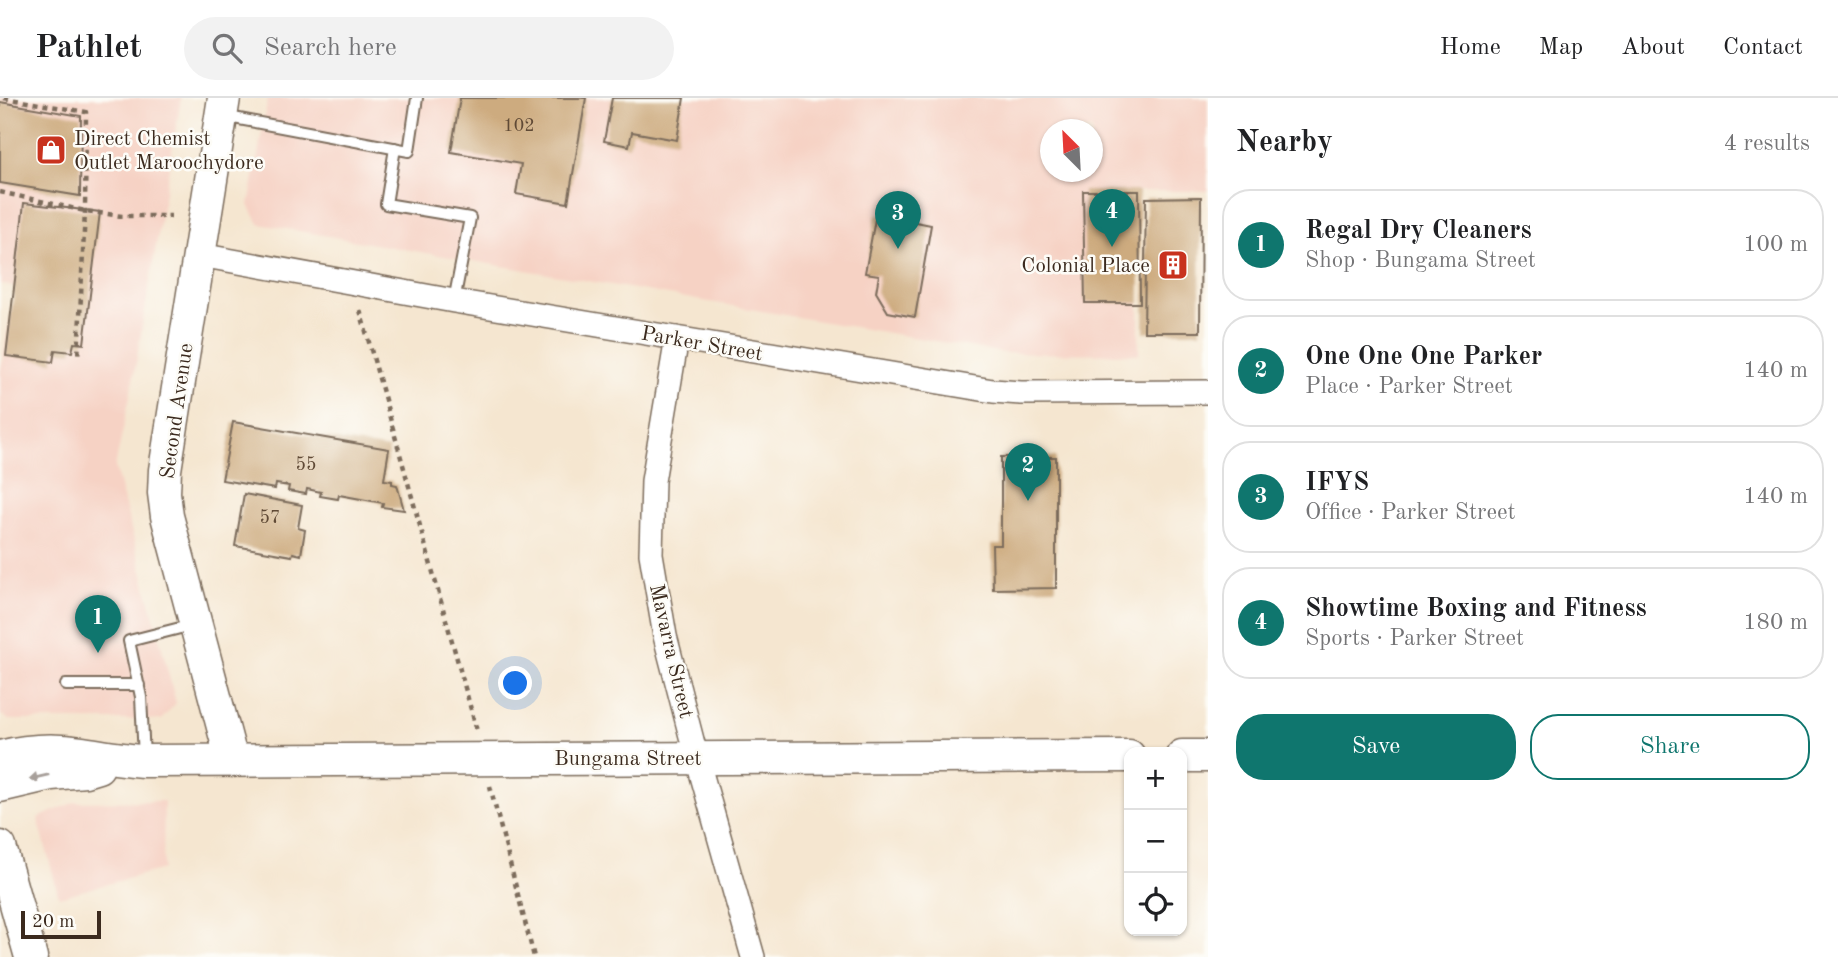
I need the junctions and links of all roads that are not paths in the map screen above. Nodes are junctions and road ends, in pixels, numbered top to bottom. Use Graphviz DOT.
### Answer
graph roads {
  1 [pos="417,98"];
  2 [pos="222,107"];
  3 [pos="395,148"];
  4 [pos="200,254"];
  5 [pos="454,301"];
  6 [pos="677,338"];
  7 [pos="1208,391"];
  8 [pos="196,624"];
  9 [pos="66,685"];
  10 [pos="139,685"];
  11 [pos="1124,756"];
  12 [pos="1187,756"];
  13 [pos="1208,756"];
  14 [pos="0,757"];
  15 [pos="697,757"];
  16 [pos="135,760"];
  17 [pos="232,761"];
  18 [pos="0,786"];
  19 [pos="0,847"];
  20 [pos="31,957"];
  21 [pos="753,957"];
  1 -- 3 [label="lane"];
  2 -- 3 [label="lane"];
  2 -- 4 [label="street, Second Avenue"];
  3 -- 5 [label="lane"];
  4 -- 5 [label="street, Parker Street"];
  4 -- 8 [label="street, Second Avenue"];
  5 -- 6 [label="street, Parker Street"];
  6 -- 7 [label="street, Parker Street"];
  6 -- 15 [label="street, Mavarra Street"];
  8 -- 10 [label="lane"];
  8 -- 17 [label="street, Second Avenue"];
  9 -- 10 [label="lane"];
  10 -- 16 [label="lane"];
  11 -- 15 [label="street, Bungama Street"];
  12 -- 13 [label="street"];
  14 -- 16 [label="street, Bungama Street"];
  15 -- 17 [label="street, Bungama Street"];
  15 -- 21 [label="street, Mavarra Street"];
  16 -- 17 [label="street, Bungama Street"];
  16 -- 18 [label="street, Bungama Street, one-way"];
  19 -- 20 [label="street"];
}
